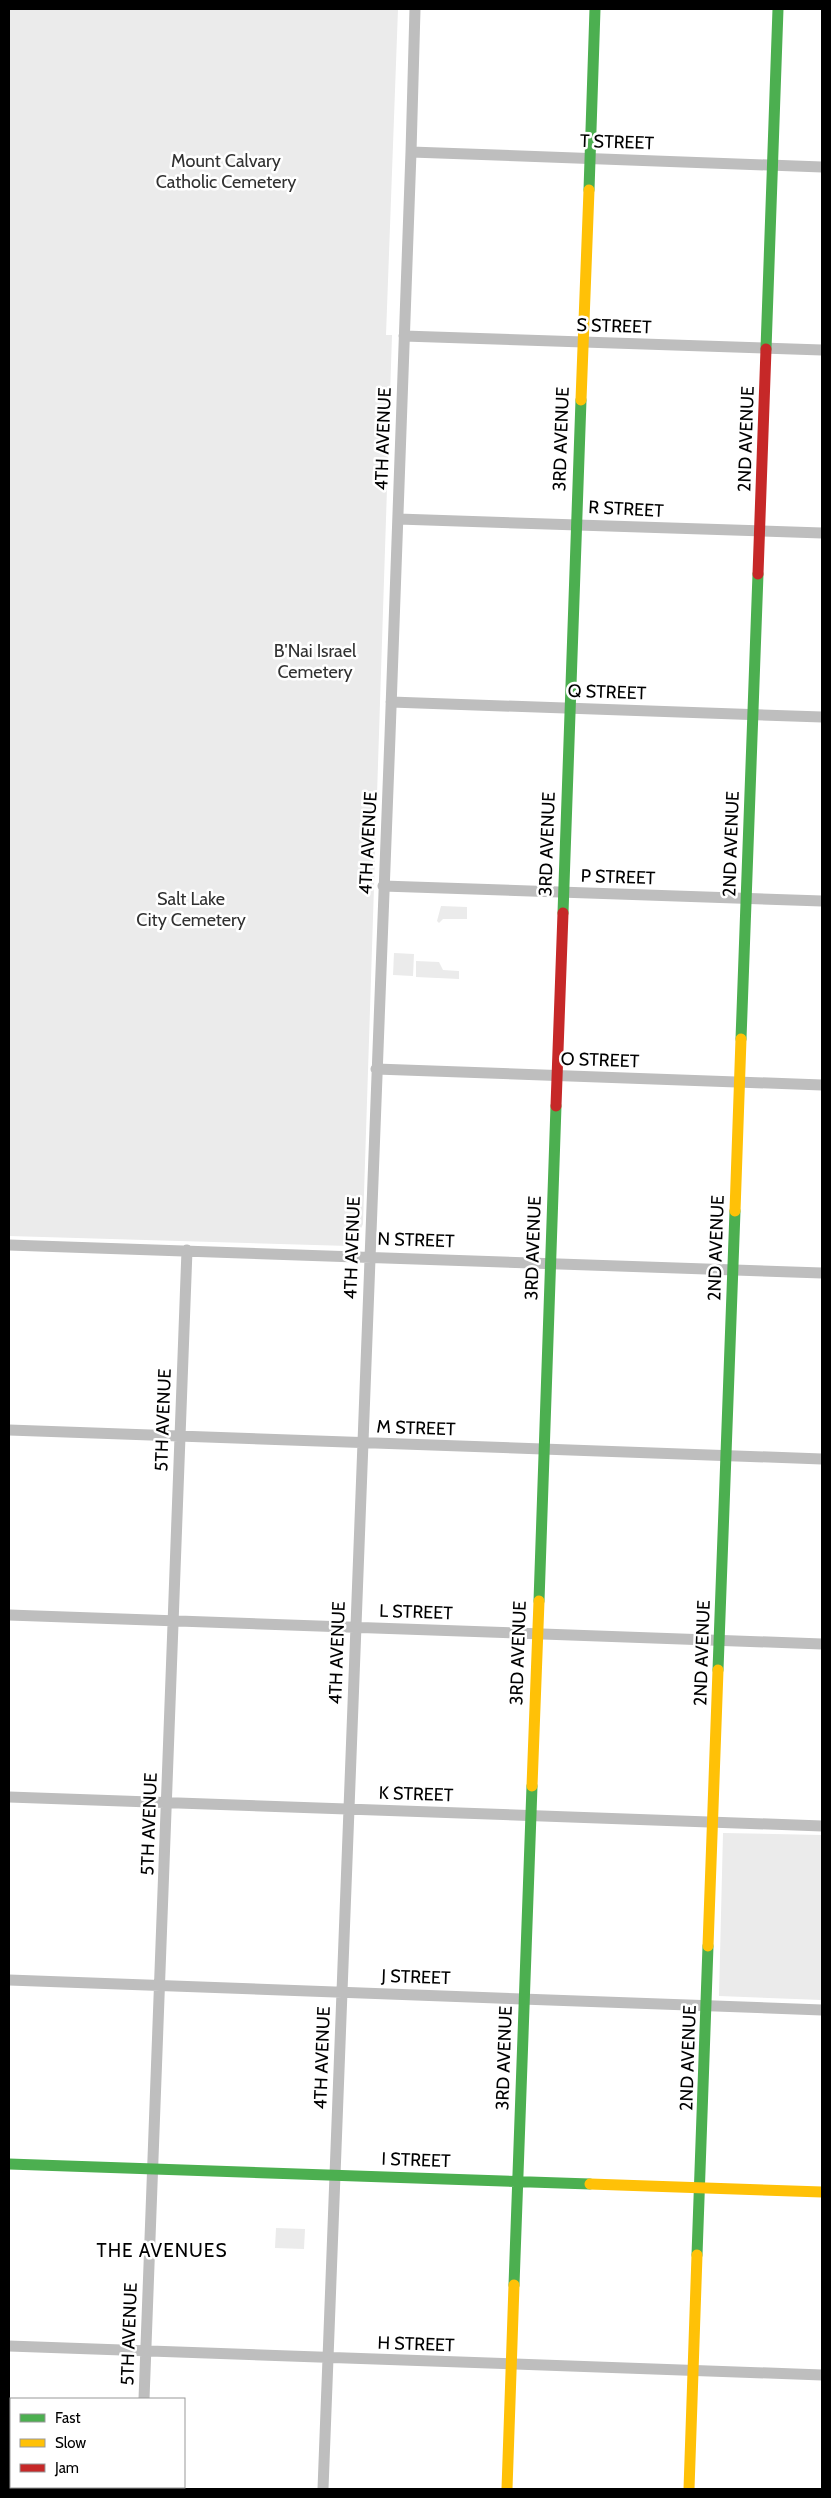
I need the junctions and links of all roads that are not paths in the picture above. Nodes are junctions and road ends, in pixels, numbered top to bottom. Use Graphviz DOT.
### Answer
graph roads {
  1 [pos="414,9"];
  2 [pos="595,9"];
  3 [pos="778,9"];
  4 [pos="412,152"];
  5 [pos="589,159"];
  6 [pos="772,165"];
  7 [pos="822,167"];
  8 [pos="404,336"];
  9 [pos="582,342"];
  10 [pos="767,348"];
  11 [pos="822,350"];
  12 [pos="398,519"];
  13 [pos="576,524"];
  14 [pos="760,531"];
  15 [pos="822,533"];
  16 [pos="391,702"];
  17 [pos="570,708"];
  18 [pos="753,714"];
  19 [pos="822,717"];
  20 [pos="383,886"];
  21 [pos="563,892"];
  22 [pos="747,899"];
  23 [pos="822,901"];
  24 [pos="376,1069"];
  25 [pos="557,1076"];
  26 [pos="740,1082"];
  27 [pos="822,1085"];
  28 [pos="9,1245"];
  29 [pos="187,1250"];
  30 [pos="369,1256"];
  31 [pos="550,1263"];
  32 [pos="733,1270"];
  33 [pos="822,1273"];
  34 [pos="9,1430"];
  35 [pos="180,1437"];
  36 [pos="362,1444"];
  37 [pos="543,1450"];
  38 [pos="726,1456"];
  39 [pos="822,1460"];
  40 [pos="9,1615"];
  41 [pos="174,1621"];
  42 [pos="355,1627"];
  43 [pos="536,1633"];
  44 [pos="720,1639"];
  45 [pos="822,1644"];
  46 [pos="9,1797"];
  47 [pos="167,1803"];
  48 [pos="349,1810"];
  49 [pos="530,1815"];
  50 [pos="714,1822"];
  51 [pos="822,1826"];
  52 [pos="9,1980"];
  53 [pos="160,1986"];
  54 [pos="342,1992"];
  55 [pos="524,1999"];
  56 [pos="707,2005"];
  57 [pos="822,2010"];
  58 [pos="9,2164"];
  59 [pos="153,2169"];
  60 [pos="336,2175"];
  61 [pos="517,2182"];
  62 [pos="700,2188"];
  63 [pos="822,2192"];
  64 [pos="9,2346"];
  65 [pos="146,2352"];
  66 [pos="328,2358"];
  67 [pos="511,2364"];
  68 [pos="694,2370"];
  69 [pos="822,2375"];
  70 [pos="144,2398"];
  71 [pos="323,2489"];
  72 [pos="507,2489"];
  73 [pos="689,2489"];
  1 -- 4 [label="street, 4TH AVENUE"];
  2 -- 5 [label="street, 3RD AVENUE"];
  3 -- 6 [label="street, 2ND AVENUE"];
  4 -- 5 [label="street, T STREET"];
  4 -- 8 [label="street, 4TH AVENUE"];
  5 -- 6 [label="street, T STREET"];
  5 -- 9 [label="street, 3RD AVENUE"];
  6 -- 7 [label="street, T STREET"];
  6 -- 10 [label="street, 2ND AVENUE"];
  8 -- 9 [label="street, S STREET"];
  8 -- 12 [label="street, 4TH AVENUE"];
  9 -- 10 [label="street, S STREET"];
  9 -- 13 [label="street, 3RD AVENUE"];
  10 -- 11 [label="street, S STREET"];
  10 -- 14 [label="street, 2ND AVENUE"];
  12 -- 13 [label="street, R STREET"];
  12 -- 16 [label="street, 4TH AVENUE"];
  13 -- 14 [label="street, R STREET"];
  13 -- 17 [label="street, 3RD AVENUE"];
  14 -- 15 [label="street, R STREET"];
  14 -- 18 [label="street, 2ND AVENUE"];
  16 -- 17 [label="street, Q STREET"];
  16 -- 20 [label="street, 4TH AVENUE"];
  17 -- 18 [label="street, Q STREET"];
  17 -- 21 [label="street, 3RD AVENUE"];
  18 -- 19 [label="street, Q STREET"];
  18 -- 22 [label="street, 2ND AVENUE"];
  20 -- 21 [label="street, P STREET"];
  20 -- 24 [label="street, 4TH AVENUE"];
  21 -- 22 [label="street, P STREET"];
  21 -- 25 [label="street, 3RD AVENUE"];
  22 -- 23 [label="street, P STREET"];
  22 -- 26 [label="street, 2ND AVENUE"];
  24 -- 25 [label="street, O STREET"];
  24 -- 30 [label="street, 4TH AVENUE"];
  25 -- 26 [label="street, O STREET"];
  25 -- 31 [label="street, 3RD AVENUE"];
  26 -- 27 [label="street, O STREET"];
  26 -- 32 [label="street, 2ND AVENUE"];
  28 -- 29 [label="street, N STREET"];
  29 -- 30 [label="street, N STREET"];
  29 -- 35 [label="street, 5TH AVENUE"];
  30 -- 31 [label="street, N STREET"];
  30 -- 36 [label="street, 4TH AVENUE"];
  31 -- 32 [label="street, N STREET"];
  31 -- 37 [label="street, 3RD AVENUE"];
  32 -- 33 [label="street, N STREET"];
  32 -- 38 [label="street, 2ND AVENUE"];
  34 -- 35 [label="street, M STREET"];
  35 -- 36 [label="street, M STREET"];
  35 -- 41 [label="street, 5TH AVENUE"];
  36 -- 37 [label="street, M STREET"];
  36 -- 42 [label="street, 4TH AVENUE"];
  37 -- 38 [label="street, M STREET"];
  37 -- 43 [label="street, 3RD AVENUE"];
  38 -- 39 [label="street, M STREET"];
  38 -- 44 [label="street, 2ND AVENUE"];
  40 -- 41 [label="street, L STREET"];
  41 -- 42 [label="street, L STREET"];
  41 -- 47 [label="street, 5TH AVENUE"];
  42 -- 43 [label="street, L STREET"];
  42 -- 48 [label="street, 4TH AVENUE"];
  43 -- 44 [label="street, L STREET"];
  43 -- 49 [label="street, 3RD AVENUE"];
  44 -- 45 [label="street, L STREET"];
  44 -- 50 [label="street, 2ND AVENUE"];
  46 -- 47 [label="street, K STREET"];
  47 -- 48 [label="street, K STREET"];
  47 -- 53 [label="street, 5TH AVENUE"];
  48 -- 49 [label="street, K STREET"];
  48 -- 54 [label="street, 4TH AVENUE"];
  49 -- 50 [label="street, K STREET"];
  49 -- 55 [label="street, 3RD AVENUE"];
  50 -- 51 [label="street, K STREET"];
  50 -- 56 [label="street, 2ND AVENUE"];
  52 -- 53 [label="street, J STREET"];
  53 -- 54 [label="street, J STREET"];
  53 -- 59 [label="street, 5TH AVENUE"];
  54 -- 55 [label="street, J STREET"];
  54 -- 60 [label="street, 4TH AVENUE"];
  55 -- 56 [label="street, J STREET"];
  55 -- 61 [label="street, 3RD AVENUE"];
  56 -- 57 [label="street, J STREET"];
  56 -- 62 [label="street, 2ND AVENUE"];
  58 -- 59 [label="street, I STREET"];
  59 -- 60 [label="street, I STREET"];
  59 -- 65 [label="street, 5TH AVENUE"];
  60 -- 61 [label="street, I STREET"];
  60 -- 66 [label="street, 4TH AVENUE"];
  61 -- 62 [label="street, I STREET"];
  61 -- 67 [label="street, 3RD AVENUE"];
  62 -- 63 [label="street, I STREET"];
  62 -- 68 [label="street, 2ND AVENUE"];
  64 -- 65 [label="street, H STREET"];
  65 -- 66 [label="street, H STREET"];
  65 -- 70 [label="street, 5TH AVENUE"];
  66 -- 67 [label="street, H STREET"];
  66 -- 71 [label="street, 4TH AVENUE"];
  67 -- 68 [label="street, H STREET"];
  67 -- 72 [label="street, 3RD AVENUE"];
  68 -- 69 [label="street, H STREET"];
  68 -- 73 [label="street, 2ND AVENUE"];
}
